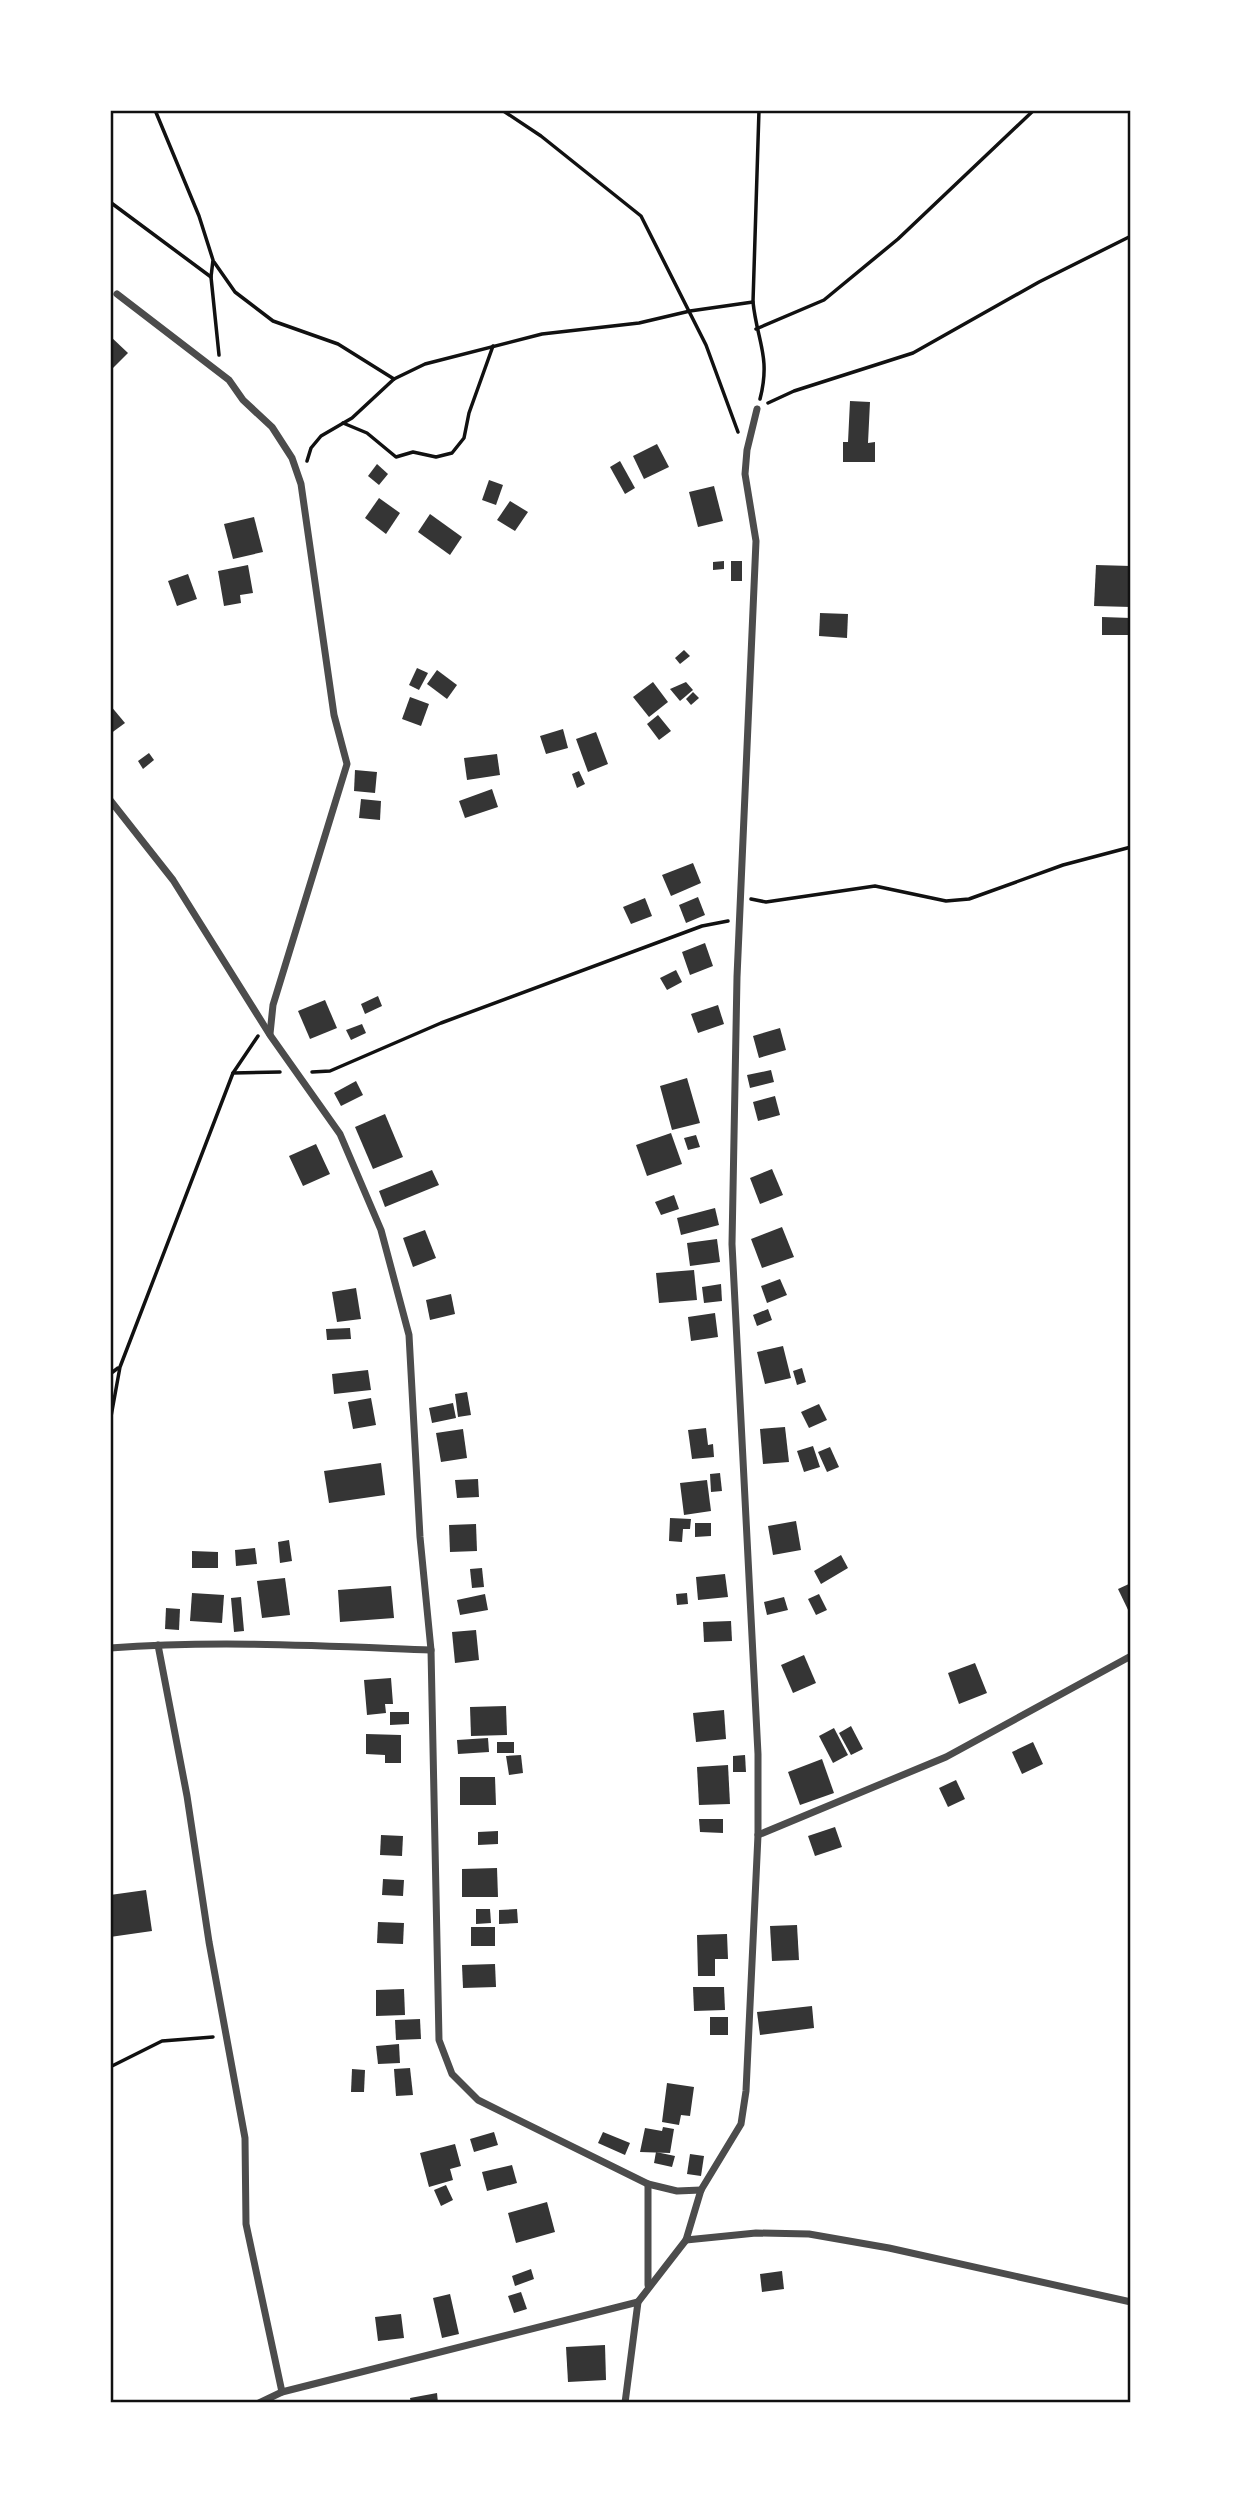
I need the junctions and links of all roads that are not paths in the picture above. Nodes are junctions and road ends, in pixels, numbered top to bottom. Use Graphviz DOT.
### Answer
graph roads {
  1 [pos="117,294"];
  2 [pos="757,409"];
  3 [pos="110,800"];
  4 [pos="270,1035"];
  5 [pos="158,1644"];
  6 [pos="110,1648"];
  7 [pos="431,1650"];
  8 [pos="1131,1657"];
  9 [pos="758,1835"];
  10 [pos="648,2184"];
  11 [pos="701,2190"];
  12 [pos="686,2241"];
  13 [pos="648,2286"];
  14 [pos="638,2302"];
  15 [pos="1131,2302"];
  16 [pos="282,2392"];
  17 [pos="259,2403"];
  18 [pos="625,2403"];
  1 -- 4 [label="street"];
  2 -- 9 [label="street"];
  3 -- 4 [label="street"];
  4 -- 7 [label="street"];
  5 -- 6 [label="street"];
  5 -- 7 [label="street"];
  5 -- 16 [label="street"];
  7 -- 10 [label="street"];
  8 -- 9 [label="street"];
  9 -- 11 [label="street"];
  10 -- 11 [label="street"];
  10 -- 13 [label="street"];
  11 -- 12 [label="street"];
  12 -- 13 [label="street"];
  12 -- 15 [label="street"];
  13 -- 14 [label="street"];
  14 -- 16 [label="street"];
  14 -- 18 [label="street"];
  16 -- 17 [label="street"];
}
